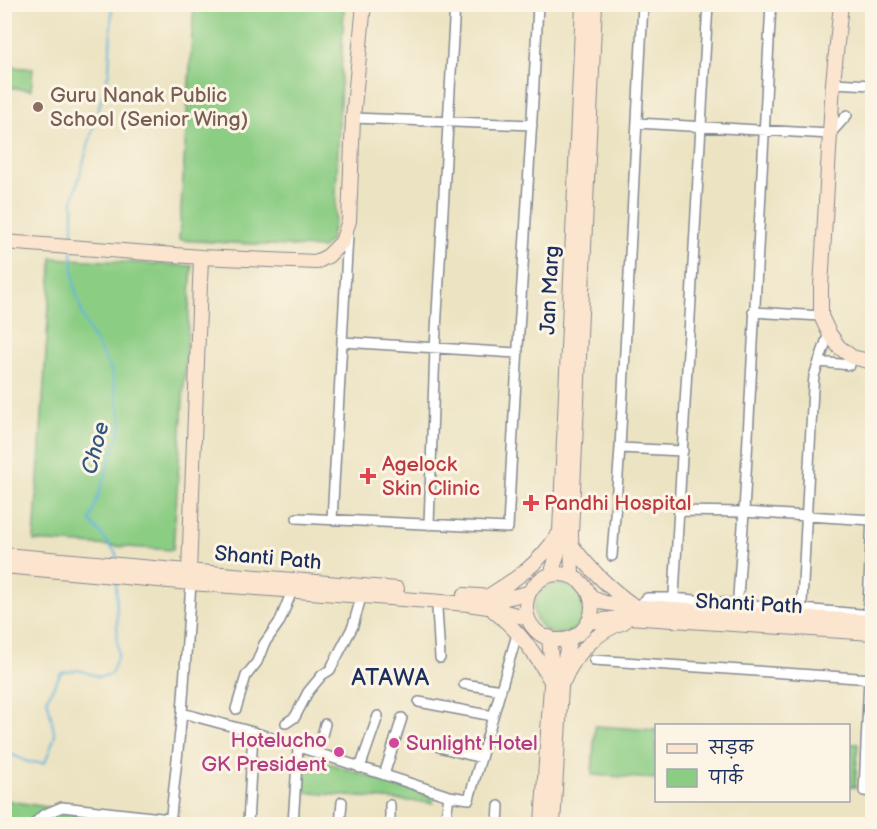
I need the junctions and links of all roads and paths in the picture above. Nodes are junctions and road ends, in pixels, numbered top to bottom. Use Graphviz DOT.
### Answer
graph roads {
  1 [pos="363,4"];
  2 [pos="455,4"];
  3 [pos="538,4"];
  4 [pos="584,4"];
  5 [pos="595,4"];
  6 [pos="643,4"];
  7 [pos="708,4"];
  8 [pos="771,4"];
  9 [pos="842,4"];
  10 [pos="833,83"];
  11 [pos="873,85"];
  12 [pos="847,115"];
  13 [pos="352,118"];
  14 [pos="448,123"];
  15 [pos="637,123"];
  16 [pos="532,125"];
  17 [pos="700,126"];
  18 [pos="764,129"];
  19 [pos="830,134"];
  20 [pos="349,221"];
  21 [pos="4,242"];
  22 [pos="201,257"];
  23 [pos="753,312"];
  24 [pos="821,316"];
  25 [pos="829,333"];
  26 [pos="343,342"];
  27 [pos="435,348"];
  28 [pos="516,353"];
  29 [pos="819,362"];
  30 [pos="873,362"];
  31 [pos="850,365"];
  32 [pos="620,448"];
  33 [pos="683,451"];
  34 [pos="679,511"];
  35 [pos="744,512"];
  36 [pos="807,516"];
  37 [pos="297,518"];
  38 [pos="873,519"];
  39 [pos="332,520"];
  40 [pos="429,525"];
  41 [pos="560,532"];
  42 [pos="571,544"];
  43 [pos="4,555"];
  44 [pos="612,556"];
  45 [pos="4,566"];
  46 [pos="82,567"];
  47 [pos="551,575"];
  48 [pos="572,576"];
  49 [pos="190,578"];
  50 [pos="528,593"];
  51 [pos="674,595"];
  52 [pos="290,596"];
  53 [pos="738,596"];
  54 [pos="592,598"];
  55 [pos="360,601"];
  56 [pos="488,602"];
  57 [pos="802,603"];
  58 [pos="437,608"];
  59 [pos="635,610"];
  60 [pos="870,611"];
  61 [pos="527,618"];
  62 [pos="588,622"];
  63 [pos="873,622"];
  64 [pos="518,631"];
  65 [pos="873,633"];
  66 [pos="549,638"];
  67 [pos="570,638"];
  68 [pos="440,658"];
  69 [pos="594,660"];
  70 [pos="871,678"];
  71 [pos="464,684"];
  72 [pos="556,684"];
  73 [pos="501,690"];
  74 [pos="419,702"];
  75 [pos="236,709"];
  76 [pos="182,713"];
  77 [pos="378,716"];
  78 [pos="494,716"];
  79 [pos="402,718"];
  80 [pos="286,723"];
  81 [pos="325,724"];
  82 [pos="253,732"];
  83 [pos="439,747"];
  84 [pos="298,748"];
  85 [pos="317,754"];
  86 [pos="482,758"];
  87 [pos="360,768"];
  88 [pos="384,775"];
  89 [pos="873,792"];
  90 [pos="449,796"];
  91 [pos="342,802"];
  92 [pos="390,805"];
  93 [pos="500,806"];
  94 [pos="170,822"];
  95 [pos="34,825"];
  96 [pos="248,825"];
  97 [pos="293,825"];
  98 [pos="340,825"];
  99 [pos="390,825"];
  100 [pos="445,825"];
  101 [pos="498,825"];
  102 [pos="542,825"];
  103 [pos="553,825"];
  1 -- 13 [label="main road"];
  2 -- 14 [label="street"];
  3 -- 16 [label="street"];
  4 -- 41 [label="main road, Jan Marg"];
  5 -- 42 [label="main road, Jan Marg"];
  6 -- 15 [label="street"];
  7 -- 17 [label="street"];
  8 -- 18 [label="street"];
  9 -- 10 [label="main road"];
  10 -- 11 [label="street"];
  10 -- 19 [label="main road"];
  12 -- 19 [label="street"];
  13 -- 14 [label="street"];
  13 -- 20 [label="main road"];
  14 -- 16 [label="street"];
  14 -- 27 [label="street"];
  15 -- 17 [label="street"];
  15 -- 32 [label="street"];
  16 -- 28 [label="street"];
  17 -- 18 [label="street"];
  17 -- 33 [label="street"];
  18 -- 19 [label="street"];
  18 -- 23 [label="street"];
  19 -- 24 [label="main road"];
  20 -- 22 [label="main road"];
  20 -- 26 [label="street"];
  21 -- 22 [label="main road"];
  22 -- 49 [label="main road"];
  23 -- 24 [label="street"];
  23 -- 35 [label="street"];
  24 -- 25 [label="main road"];
  25 -- 29 [label="street"];
  25 -- 30 [label="main road"];
  26 -- 27 [label="street"];
  26 -- 39 [label="street"];
  27 -- 28 [label="street"];
  27 -- 40 [label="street"];
  28 -- 40 [label="street"];
  29 -- 31 [label="street"];
  29 -- 36 [label="street"];
  32 -- 33 [label="street"];
  32 -- 44 [label="street"];
  33 -- 34 [label="street"];
  34 -- 35 [label="street"];
  34 -- 51 [label="street"];
  35 -- 36 [label="street"];
  35 -- 53 [label="street"];
  36 -- 38 [label="street"];
  36 -- 57 [label="street"];
  37 -- 39 [label="street"];
  38 -- 60 [label="street"];
  39 -- 40 [label="street"];
  41 -- 47 [label="main road, Jan Marg"];
  41 -- 56 [label="main road"];
  42 -- 48 [label="main road, Jan Marg"];
  42 -- 59 [label="main road"];
  43 -- 46 [label="main road, Shanti Path"];
  45 -- 46 [label="main road, Shanti Path"];
  46 -- 49 [label="main road, Shanti Path"];
  47 -- 48 [label="main road"];
  47 -- 50 [label="main road"];
  48 -- 54 [label="main road"];
  49 -- 56 [label="main road, Shanti Path"];
  49 -- 76 [label="street"];
  50 -- 56 [label="main road, Shanti Path"];
  50 -- 61 [label="main road"];
  52 -- 75 [label="street"];
  54 -- 59 [label="main road, Shanti Path"];
  54 -- 62 [label="main road"];
  55 -- 80 [label="street"];
  56 -- 61 [label="main road, Shanti Path"];
  56 -- 64 [label="main road"];
  58 -- 68 [label="street"];
  59 -- 60 [label="street"];
  59 -- 62 [label="main road, Shanti Path"];
  59 -- 63 [label="main road, Shanti Path"];
  59 -- 65 [label="main road, Shanti Path"];
  59 -- 72 [label="main road"];
  61 -- 66 [label="main road"];
  62 -- 67 [label="main road"];
  64 -- 72 [label="main road"];
  64 -- 73 [label="street"];
  66 -- 67 [label="main road"];
  66 -- 72 [label="main road"];
  67 -- 72 [label="main road"];
  69 -- 70 [label="street"];
  70 -- 89 [label="street"];
  71 -- 73 [label="street"];
  72 -- 102 [label="main road"];
  72 -- 103 [label="main road"];
  73 -- 78 [label="street"];
  74 -- 78 [label="street"];
  76 -- 82 [label="street"];
  76 -- 94 [label="street"];
  77 -- 87 [label="street"];
  78 -- 86 [label="street"];
  79 -- 88 [label="street"];
  81 -- 85 [label="street"];
  82 -- 84 [label="street"];
  82 -- 96 [label="street"];
  83 -- 86 [label="street"];
  84 -- 85 [label="street"];
  84 -- 97 [label="street"];
  85 -- 87 [label="street"];
  86 -- 90 [label="street"];
  87 -- 88 [label="street"];
  88 -- 90 [label="street"];
  90 -- 100 [label="street"];
  91 -- 98 [label="street"];
  92 -- 99 [label="street"];
  93 -- 101 [label="street"];
  94 -- 95 [label="street"];
}
